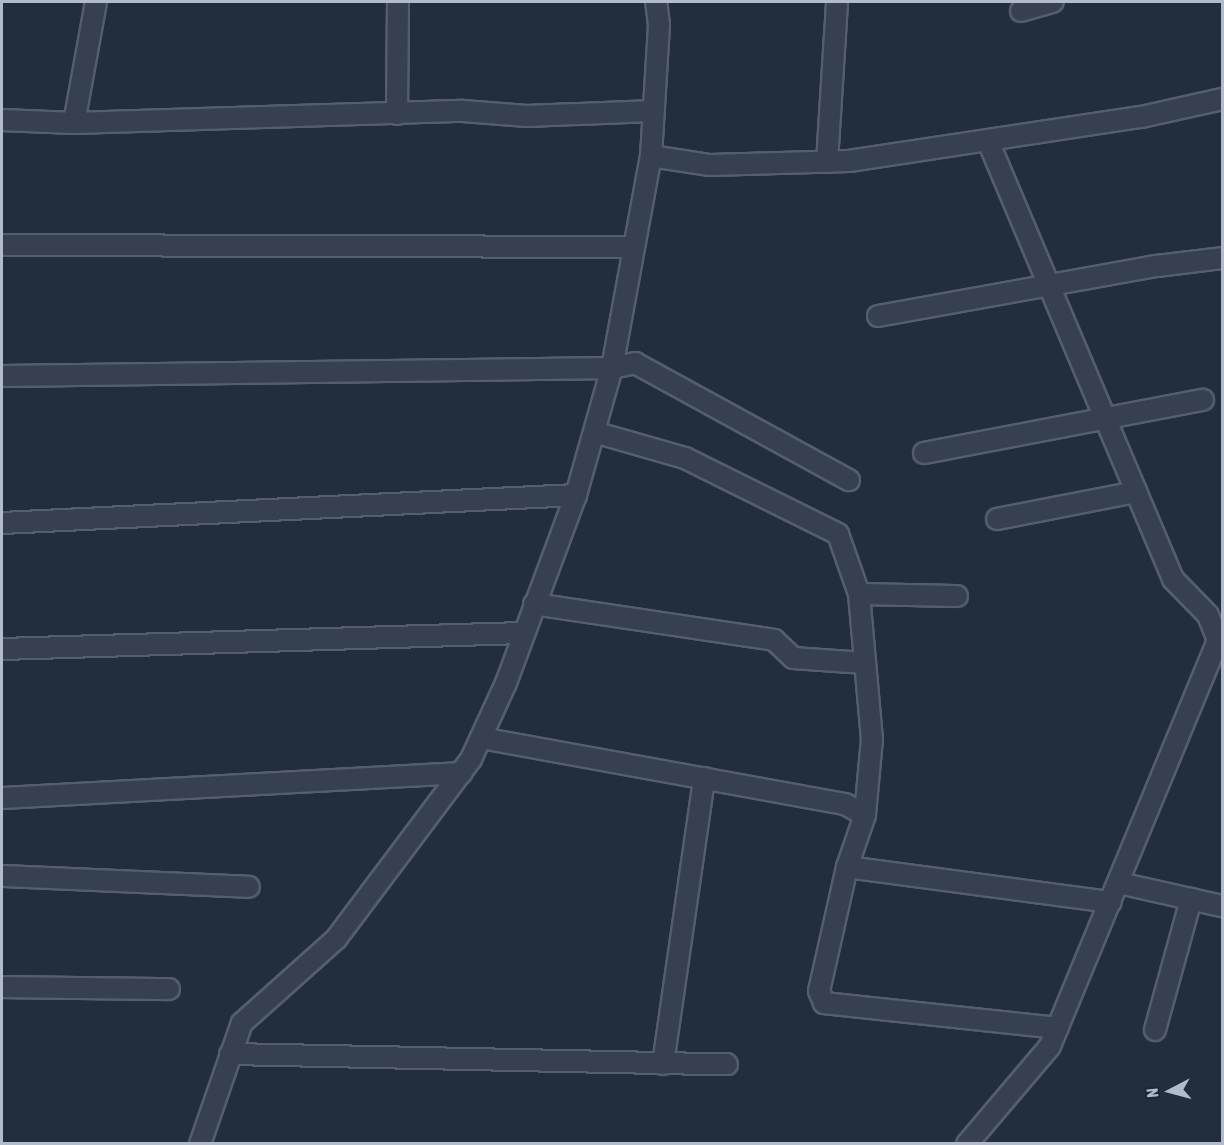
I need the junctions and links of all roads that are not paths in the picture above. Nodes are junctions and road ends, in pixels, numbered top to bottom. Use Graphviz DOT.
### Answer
graph roads {
  1 [pos="96,2"];
  2 [pos="398,2"];
  3 [pos="656,2"];
  4 [pos="837,2"];
  5 [pos="1053,2"];
  6 [pos="1021,11"];
  7 [pos="1222,99"];
  8 [pos="652,111"];
  9 [pos="397,114"];
  10 [pos="2,120"];
  11 [pos="74,123"];
  12 [pos="988,142"];
  13 [pos="651,156"];
  14 [pos="827,162"];
  15 [pos="2,245"];
  16 [pos="633,247"];
  17 [pos="1222,258"];
  18 [pos="1049,286"];
  19 [pos="878,316"];
  20 [pos="612,368"];
  21 [pos="2,376"];
  22 [pos="1203,400"];
  23 [pos="1104,417"];
  24 [pos="594,432"];
  25 [pos="924,453"];
  26 [pos="849,480"];
  27 [pos="1136,492"];
  28 [pos="576,495"];
  29 [pos="997,519"];
  30 [pos="2,523"];
  31 [pos="859,594"];
  32 [pos="957,596"];
  33 [pos="534,604"];
  34 [pos="524,633"];
  35 [pos="2,649"];
  36 [pos="865,663"];
  37 [pos="481,738"];
  38 [pos="461,773"];
  39 [pos="705,778"];
  40 [pos="2,798"];
  41 [pos="865,815"];
  42 [pos="847,867"];
  43 [pos="2,876"];
  44 [pos="1119,883"];
  45 [pos="249,887"];
  46 [pos="1191,898"];
  47 [pos="1111,902"];
  48 [pos="1222,906"];
  49 [pos="2,987"];
  50 [pos="169,989"];
  51 [pos="1058,1028"];
  52 [pos="1155,1030"];
  53 [pos="230,1054"];
  54 [pos="727,1064"];
  55 [pos="663,1065"];
  56 [pos="200,1143"];
  57 [pos="967,1143"];
  1 -- 11 [label="street"];
  2 -- 9 [label="street"];
  3 -- 8 [label="street"];
  4 -- 14 [label="street"];
  5 -- 6 [label="street"];
  7 -- 12 [label="street"];
  8 -- 9 [label="street"];
  8 -- 13 [label="street"];
  9 -- 11 [label="street"];
  10 -- 11 [label="street"];
  12 -- 14 [label="street"];
  12 -- 18 [label="street"];
  13 -- 14 [label="street"];
  13 -- 16 [label="street"];
  15 -- 16 [label="street"];
  16 -- 20 [label="street"];
  17 -- 18 [label="street"];
  18 -- 19 [label="street"];
  18 -- 23 [label="street"];
  20 -- 21 [label="street"];
  20 -- 24 [label="street"];
  20 -- 26 [label="street"];
  22 -- 23 [label="street"];
  23 -- 25 [label="street"];
  23 -- 27 [label="street"];
  24 -- 28 [label="street"];
  24 -- 31 [label="street"];
  27 -- 29 [label="street"];
  27 -- 44 [label="street"];
  28 -- 30 [label="street"];
  28 -- 33 [label="street"];
  31 -- 32 [label="street"];
  31 -- 36 [label="street"];
  33 -- 34 [label="street"];
  33 -- 36 [label="street"];
  34 -- 35 [label="street"];
  34 -- 37 [label="street"];
  36 -- 41 [label="street"];
  37 -- 38 [label="street"];
  37 -- 39 [label="street"];
  38 -- 40 [label="street"];
  38 -- 53 [label="street"];
  39 -- 41 [label="street"];
  39 -- 55 [label="street"];
  41 -- 42 [label="street"];
  42 -- 47 [label="street"];
  42 -- 51 [label="street"];
  43 -- 45 [label="street"];
  44 -- 46 [label="street"];
  44 -- 47 [label="street"];
  46 -- 48 [label="street"];
  46 -- 52 [label="street"];
  47 -- 51 [label="street"];
  49 -- 50 [label="street"];
  51 -- 57 [label="street"];
  53 -- 55 [label="street"];
  53 -- 56 [label="street"];
  54 -- 55 [label="street"];
}
